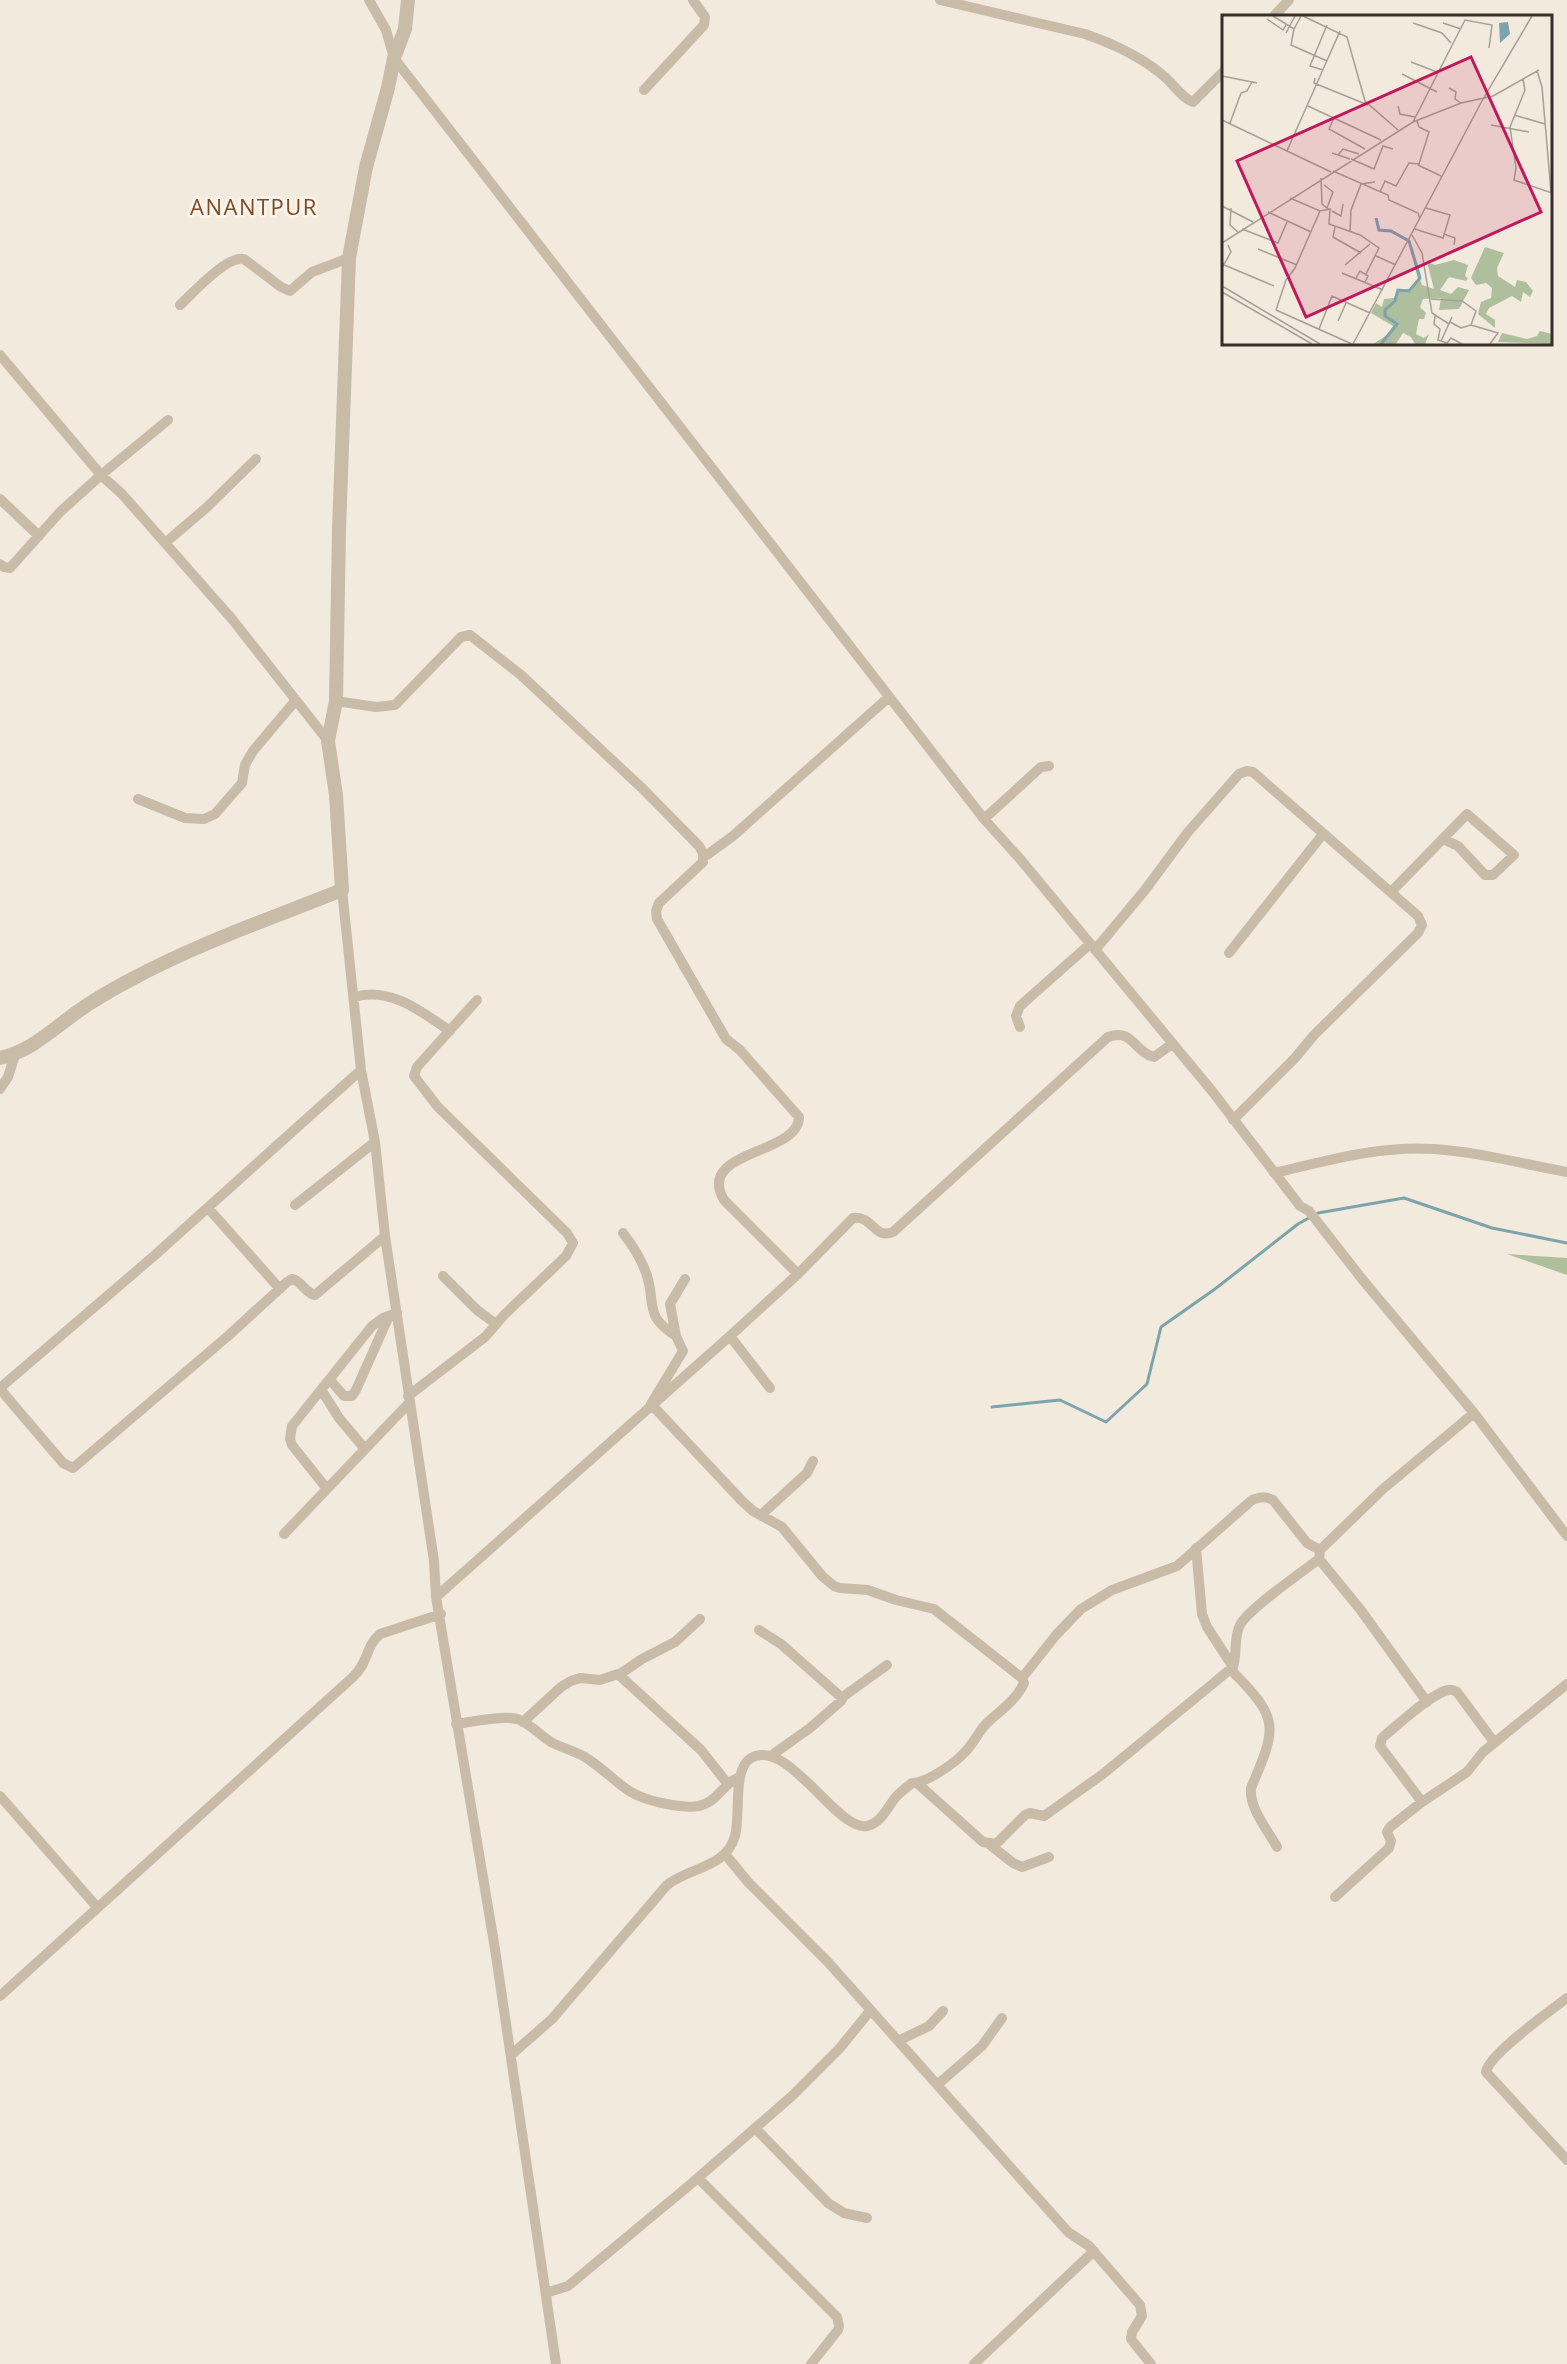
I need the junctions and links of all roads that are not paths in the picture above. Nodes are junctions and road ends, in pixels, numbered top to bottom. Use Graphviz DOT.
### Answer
graph roads {
  1 [pos="369,0"];
  2 [pos="408,0"];
  3 [pos="693,0"];
  4 [pos="940,0"];
  5 [pos="1289,0"];
  6 [pos="1275,15"];
  7 [pos="394,58"];
  8 [pos="1222,73"];
  9 [pos="644,90"];
  10 [pos="349,258"];
  11 [pos="180,305"];
  12 [pos="0,355"];
  13 [pos="168,420"];
  14 [pos="256,459"];
  15 [pos="100,475"];
  16 [pos="0,499"];
  17 [pos="39,536"];
  18 [pos="165,543"];
  19 [pos="0,564"];
  20 [pos="890,697"];
  21 [pos="296,700"];
  22 [pos="336,701"];
  23 [pos="328,741"];
  24 [pos="1049,766"];
  25 [pos="138,799"];
  26 [pos="984,819"];
  27 [pos="1323,834"];
  28 [pos="1443,839"];
  29 [pos="704,857"];
  30 [pos="342,890"];
  31 [pos="1391,892"];
  32 [pos="1093,947"];
  33 [pos="1229,953"];
  34 [pos="354,997"];
  35 [pos="477,1000"];
  36 [pos="1020,1027"];
  37 [pos="450,1031"];
  38 [pos="1172,1044"];
  39 [pos="15,1055"];
  40 [pos="0,1058"];
  41 [pos="361,1070"];
  42 [pos="0,1089"];
  43 [pos="1233,1120"];
  44 [pos="375,1142"];
  45 [pos="1567,1172"];
  46 [pos="1274,1173"];
  47 [pos="295,1204"];
  48 [pos="208,1208"];
  49 [pos="623,1233"];
  50 [pos="385,1236"];
  51 [pos="798,1274"];
  52 [pos="443,1276"];
  53 [pos="685,1279"];
  54 [pos="280,1289"];
  55 [pos="393,1315"];
  56 [pos="496,1324"];
  57 [pos="676,1336"];
  58 [pos="730,1336"];
  59 [pos="330,1380"];
  60 [pos="0,1388"];
  61 [pos="770,1388"];
  62 [pos="321,1391"];
  63 [pos="409,1400"];
  64 [pos="651,1404"];
  65 [pos="1474,1413"];
  66 [pos="365,1449"];
  67 [pos="813,1461"];
  68 [pos="327,1489"];
  69 [pos="761,1515"];
  70 [pos="284,1534"];
  71 [pos="1567,1536"];
  72 [pos="1196,1548"];
  73 [pos="1319,1554"];
  74 [pos="436,1598"];
  75 [pos="441,1614"];
  76 [pos="700,1619"];
  77 [pos="759,1630"];
  78 [pos="887,1665"];
  79 [pos="1232,1669"];
  80 [pos="620,1674"];
  81 [pos="1022,1678"];
  82 [pos="1567,1684"];
  83 [pos="844,1696"];
  84 [pos="1427,1702"];
  85 [pos="523,1722"];
  86 [pos="456,1724"];
  87 [pos="1494,1742"];
  88 [pos="772,1755"];
  89 [pos="739,1777"];
  90 [pos="727,1783"];
  91 [pos="917,1783"];
  92 [pos="0,1796"];
  93 [pos="1422,1802"];
  94 [pos="989,1844"];
  95 [pos="1277,1847"];
  96 [pos="725,1854"];
  97 [pos="1049,1857"];
  98 [pos="1335,1897"];
  99 [pos="97,1907"];
  100 [pos="0,1996"];
  101 [pos="1567,1998"];
  102 [pos="870,2011"];
  103 [pos="943,2011"];
  104 [pos="1002,2018"];
  105 [pos="898,2042"];
  106 [pos="511,2055"];
  107 [pos="938,2085"];
  108 [pos="755,2128"];
  109 [pos="1567,2160"];
  110 [pos="698,2178"];
  111 [pos="867,2218"];
  112 [pos="1094,2251"];
  113 [pos="546,2293"];
  114 [pos="556,2364"];
  115 [pos="811,2364"];
  116 [pos="974,2364"];
  117 [pos="1151,2364"];
  1 -- 7 [label="street"];
  2 -- 7 [label="street"];
  3 -- 9 [label="street"];
  4 -- 8 [label="street"];
  5 -- 6 [label="street"];
  7 -- 10 [label="street"];
  7 -- 20 [label="street"];
  10 -- 11 [label="street"];
  10 -- 22 [label="street"];
  12 -- 15 [label="street"];
  13 -- 15 [label="street"];
  14 -- 18 [label="street"];
  15 -- 17 [label="street"];
  15 -- 18 [label="street"];
  16 -- 17 [label="street"];
  17 -- 19 [label="street"];
  18 -- 21 [label="street"];
  20 -- 26 [label="street"];
  20 -- 29 [label="street"];
  21 -- 23 [label="street"];
  21 -- 25 [label="street"];
  22 -- 23 [label="street"];
  22 -- 29 [label="street"];
  23 -- 30 [label="street"];
  24 -- 26 [label="street"];
  26 -- 32 [label="street"];
  27 -- 31 [label="street"];
  27 -- 32 [label="street"];
  27 -- 33 [label="street"];
  28 -- 28 [label="street"];
  28 -- 31 [label="street"];
  29 -- 51 [label="street"];
  30 -- 34 [label="street"];
  30 -- 39 [label="street"];
  31 -- 43 [label="street"];
  32 -- 36 [label="street"];
  32 -- 38 [label="street"];
  34 -- 37 [label="street"];
  34 -- 41 [label="street"];
  35 -- 37 [label="street"];
  37 -- 56 [label="street"];
  38 -- 43 [label="street"];
  38 -- 51 [label="street"];
  39 -- 40 [label="street"];
  39 -- 42 [label="street"];
  41 -- 44 [label="street"];
  41 -- 48 [label="street"];
  43 -- 46 [label="street"];
  44 -- 47 [label="street"];
  44 -- 50 [label="street"];
  45 -- 46 [label="street"];
  46 -- 65 [label="street"];
  48 -- 54 [label="street"];
  48 -- 60 [label="street"];
  49 -- 57 [label="street"];
  50 -- 54 [label="street"];
  50 -- 55 [label="street"];
  51 -- 58 [label="street"];
  52 -- 56 [label="street"];
  53 -- 57 [label="street"];
  54 -- 60 [label="street"];
  55 -- 59 [label="street"];
  55 -- 59 [label="street"];
  55 -- 63 [label="street"];
  56 -- 63 [label="street"];
  57 -- 64 [label="street"];
  58 -- 61 [label="street"];
  58 -- 64 [label="street"];
  59 -- 62 [label="street"];
  62 -- 66 [label="street"];
  62 -- 68 [label="street"];
  63 -- 66 [label="street"];
  63 -- 74 [label="street"];
  64 -- 69 [label="street"];
  64 -- 74 [label="street"];
  65 -- 71 [label="street"];
  65 -- 73 [label="street"];
  66 -- 68 [label="street"];
  67 -- 69 [label="street"];
  68 -- 70 [label="street"];
  69 -- 81 [label="street"];
  72 -- 73 [label="street"];
  72 -- 79 [label="street"];
  72 -- 81 [label="street"];
  73 -- 79 [label="street"];
  73 -- 84 [label="street"];
  74 -- 75 [label="street"];
  75 -- 86 [label="street"];
  75 -- 99 [label="street"];
  76 -- 80 [label="street"];
  77 -- 83 [label="street"];
  78 -- 83 [label="street"];
  79 -- 94 [label="street"];
  79 -- 95 [label="street"];
  80 -- 85 [label="street"];
  80 -- 90 [label="street"];
  81 -- 91 [label="street"];
  82 -- 87 [label="street"];
  83 -- 88 [label="street"];
  84 -- 87 [label="street"];
  84 -- 93 [label="street"];
  85 -- 86 [label="street"];
  85 -- 90 [label="street"];
  86 -- 106 [label="street"];
  87 -- 93 [label="street"];
  88 -- 89 [label="street"];
  88 -- 91 [label="street"];
  89 -- 90 [label="street"];
  89 -- 96 [label="street"];
  91 -- 94 [label="street"];
  92 -- 99 [label="street"];
  93 -- 98 [label="street"];
  94 -- 97 [label="street"];
  96 -- 102 [label="street"];
  96 -- 106 [label="street"];
  99 -- 100 [label="street"];
  101 -- 109 [label="street"];
  102 -- 105 [label="street"];
  102 -- 108 [label="street"];
  103 -- 105 [label="street"];
  104 -- 107 [label="street"];
  105 -- 107 [label="street"];
  106 -- 113 [label="street"];
  107 -- 112 [label="street"];
  108 -- 110 [label="street"];
  108 -- 111 [label="street"];
  110 -- 113 [label="street"];
  110 -- 115 [label="street"];
  112 -- 116 [label="street"];
  112 -- 117 [label="street"];
  113 -- 114 [label="street"];
}
